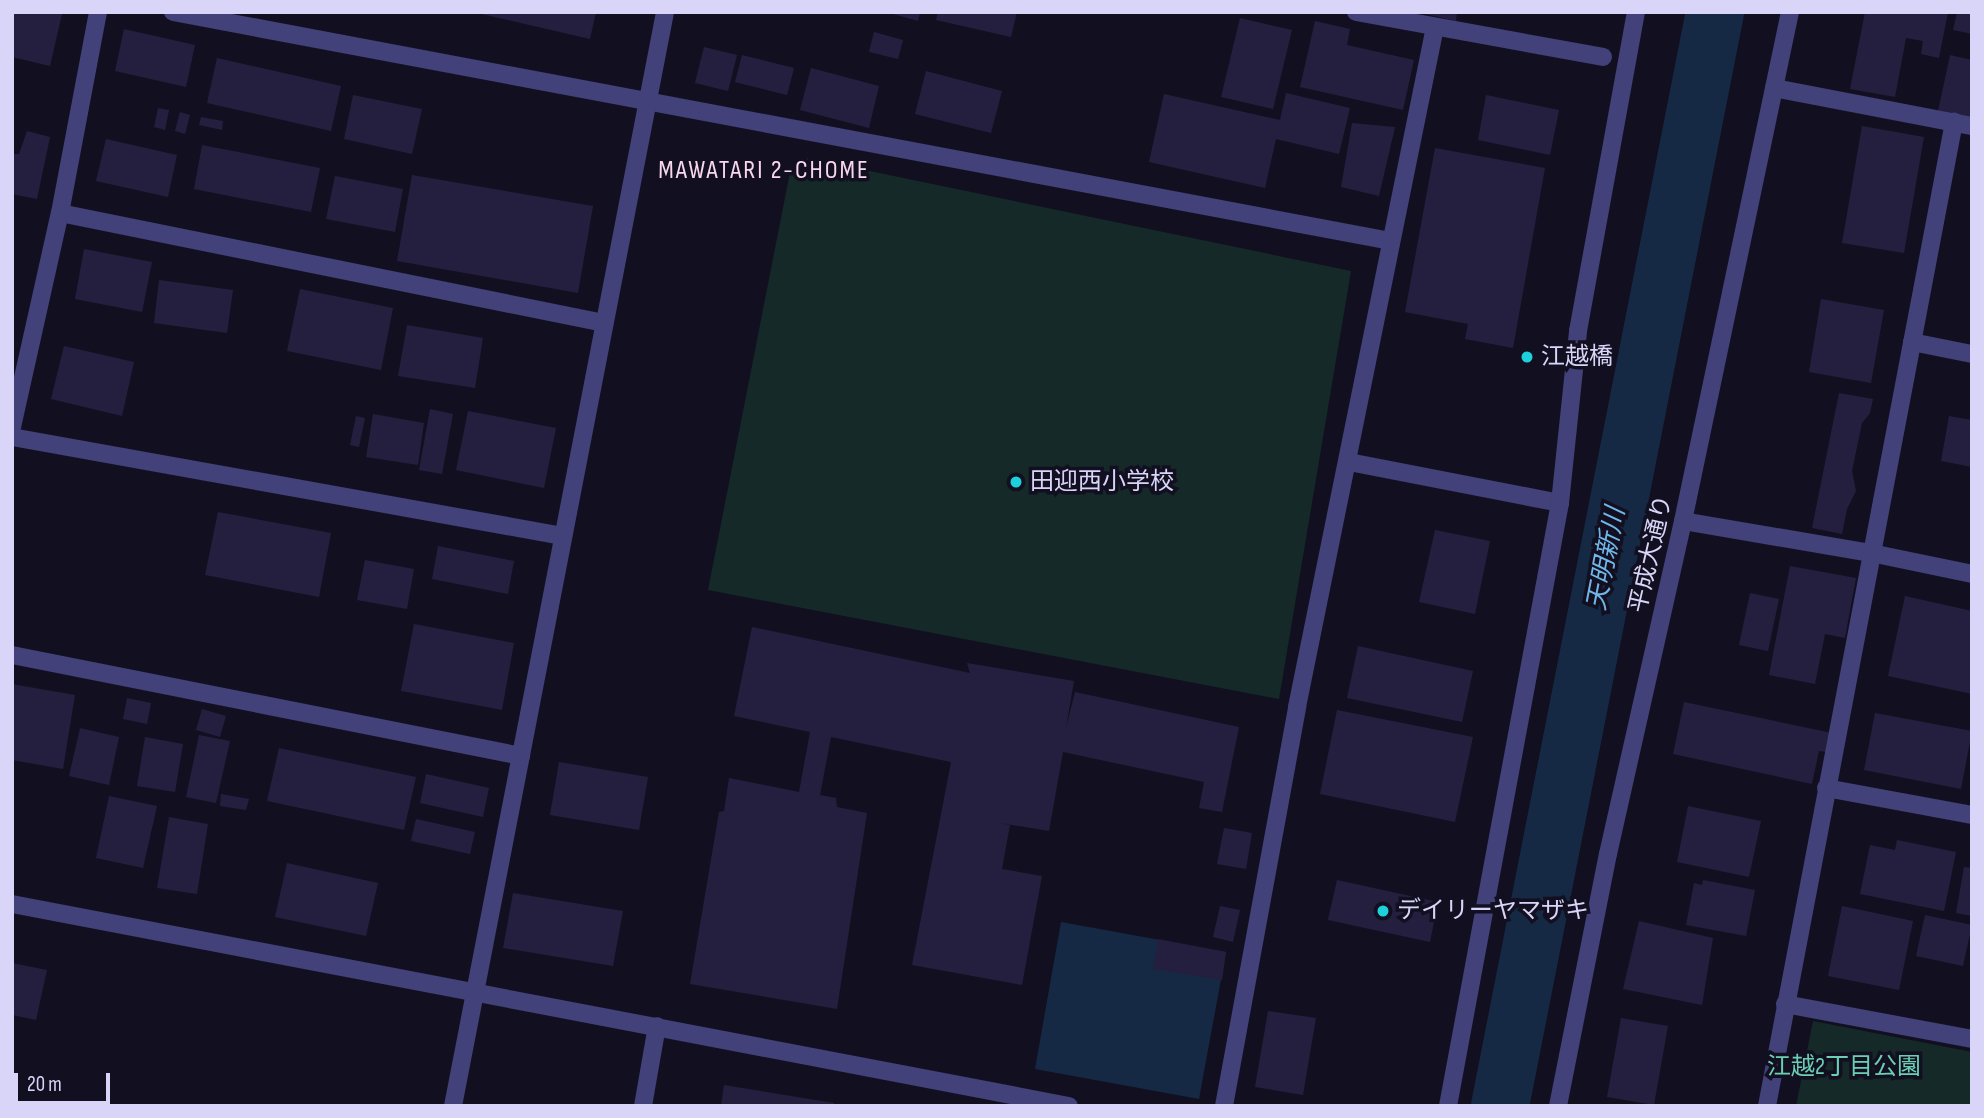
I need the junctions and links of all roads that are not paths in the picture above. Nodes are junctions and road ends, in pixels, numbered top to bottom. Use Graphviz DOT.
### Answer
graph roads {
  1 [pos="98,12"];
  2 [pos="173,12"];
  3 [pos="665,12"];
  4 [pos="1356,12"];
  5 [pos="1636,12"];
  6 [pos="1790,12"];
  7 [pos="1435,27"];
  8 [pos="1603,57"];
  9 [pos="1774,88"];
  10 [pos="646,103"];
  11 [pos="1963,124"];
  12 [pos="60,213"];
  13 [pos="1391,241"];
  14 [pos="604,323"];
  15 [pos="1912,342"];
  16 [pos="1972,354"];
  17 [pos="12,427"];
  18 [pos="12,437"];
  19 [pos="1349,462"];
  20 [pos="1560,503"];
  21 [pos="1683,521"];
  22 [pos="563,536"];
  23 [pos="1871,553"];
  24 [pos="1972,574"];
  25 [pos="12,655"];
  26 [pos="521,755"];
  27 [pos="1826,788"];
  28 [pos="1972,815"];
  29 [pos="12,904"];
  30 [pos="475,993"];
  31 [pos="1785,1004"];
  32 [pos="657,1026"];
  33 [pos="1972,1039"];
  34 [pos="453,1106"];
  35 [pos="643,1106"];
  36 [pos="1069,1106"];
  37 [pos="1224,1106"];
  38 [pos="1448,1106"];
  39 [pos="1558,1106"];
  40 [pos="1767,1106"];
  1 -- 12 [label="street"];
  2 -- 10 [label="street"];
  3 -- 10 [label="street"];
  4 -- 7 [label="street"];
  5 -- 20 [label="street"];
  6 -- 9 [label="street, 平成大通り"];
  7 -- 8 [label="street"];
  7 -- 13 [label="street"];
  9 -- 11 [label="street"];
  9 -- 21 [label="street, 平成大通り"];
  10 -- 13 [label="street"];
  10 -- 14 [label="street"];
  11 -- 15 [label="street"];
  12 -- 14 [label="street"];
  12 -- 17 [label="street"];
  13 -- 19 [label="street"];
  14 -- 22 [label="street"];
  15 -- 16 [label="street"];
  15 -- 23 [label="street"];
  18 -- 22 [label="street"];
  19 -- 20 [label="street"];
  19 -- 37 [label="street"];
  20 -- 38 [label="street"];
  21 -- 23 [label="street"];
  21 -- 39 [label="street, 平成大通り"];
  22 -- 26 [label="street"];
  23 -- 24 [label="street"];
  23 -- 27 [label="street"];
  25 -- 26 [label="street"];
  26 -- 30 [label="street"];
  27 -- 28 [label="street"];
  27 -- 31 [label="street"];
  29 -- 30 [label="street"];
  30 -- 32 [label="street"];
  30 -- 34 [label="street"];
  31 -- 33 [label="street"];
  31 -- 40 [label="street"];
  32 -- 35 [label="street"];
  32 -- 36 [label="street"];
}
